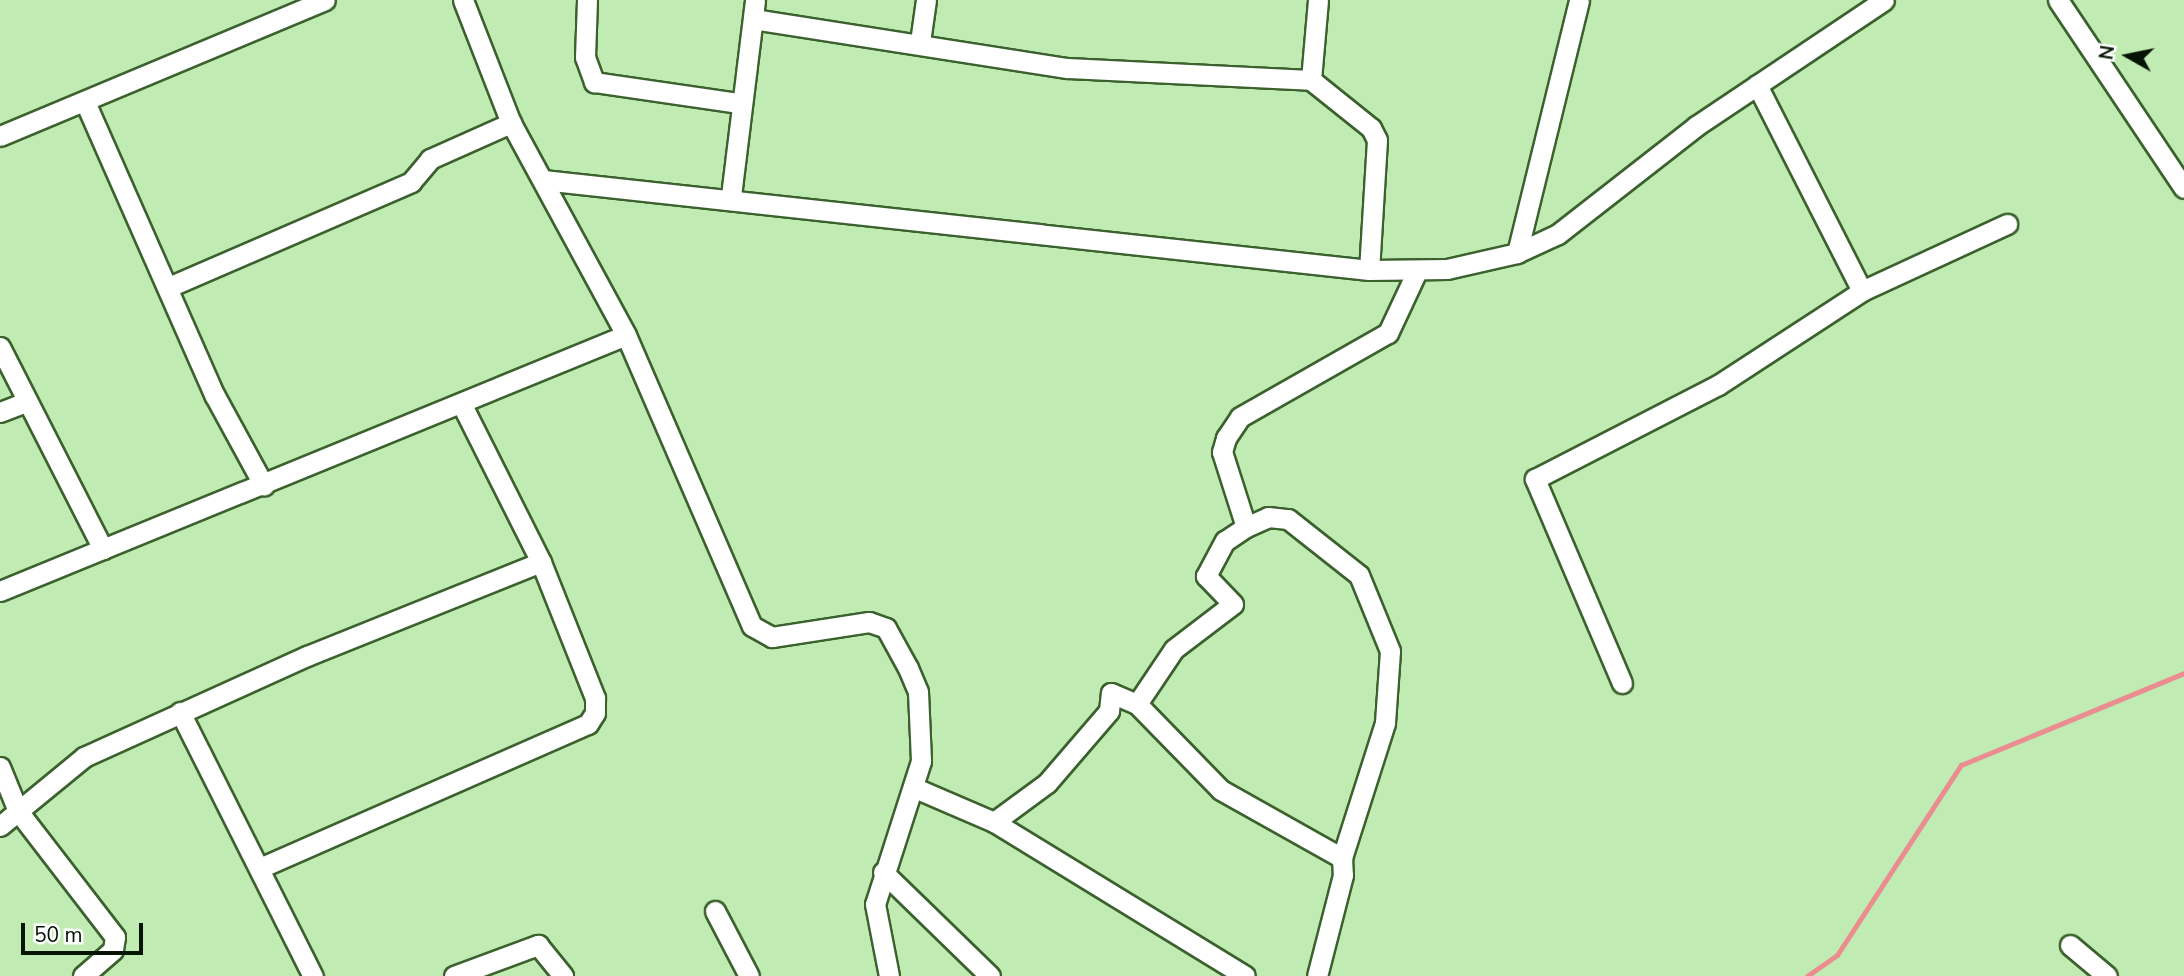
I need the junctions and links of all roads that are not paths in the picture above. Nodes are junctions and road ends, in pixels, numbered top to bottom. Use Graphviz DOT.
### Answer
graph roads {
  1 [pos="325,0"];
  2 [pos="463,0"];
  3 [pos="587,0"];
  4 [pos="926,0"];
  5 [pos="1318,0"];
  6 [pos="1579,0"];
  7 [pos="1884,0"];
  8 [pos="2059,0"];
  9 [pos="289,8"];
  10 [pos="754,10"];
  11 [pos="920,43"];
  12 [pos="1311,80"];
  13 [pos="1757,85"];
  14 [pos="738,103"];
  15 [pos="86,104"];
  16 [pos="510,123"];
  17 [pos="0,136"];
  18 [pos="542,180"];
  19 [pos="2184,188"];
  20 [pos="731,196"];
  21 [pos="2007,224"];
  22 [pos="1517,254"];
  23 [pos="1368,270"];
  24 [pos="1417,271"];
  25 [pos="171,286"];
  26 [pos="1862,291"];
  27 [pos="626,335"];
  28 [pos="0,347"];
  29 [pos="24,403"];
  30 [pos="462,405"];
  31 [pos="0,412"];
  32 [pos="264,486"];
  33 [pos="1246,527"];
  34 [pos="103,549"];
  35 [pos="541,562"];
  36 [pos="0,591"];
  37 [pos="1622,682"];
  38 [pos="1137,704"];
  39 [pos="180,712"];
  40 [pos="0,767"];
  41 [pos="915,788"];
  42 [pos="18,811"];
  43 [pos="994,822"];
  44 [pos="0,826"];
  45 [pos="1342,858"];
  46 [pos="262,867"];
  47 [pos="883,872"];
  48 [pos="715,911"];
  49 [pos="2070,945"];
  50 [pos="83,976"];
  51 [pos="313,976"];
  52 [pos="454,976"];
  53 [pos="563,976"];
  54 [pos="749,976"];
  55 [pos="889,976"];
  56 [pos="990,976"];
  57 [pos="1245,976"];
  58 [pos="1317,976"];
  59 [pos="2107,976"];
  1 -- 9 [label="street"];
  2 -- 16 [label="street"];
  3 -- 14 [label="street"];
  4 -- 11 [label="street"];
  5 -- 12 [label="street"];
  6 -- 22 [label="street"];
  7 -- 13 [label="street"];
  8 -- 19 [label="street"];
  9 -- 15 [label="street"];
  10 -- 11 [label="street"];
  10 -- 14 [label="street"];
  11 -- 12 [label="street"];
  12 -- 23 [label="street"];
  13 -- 22 [label="street"];
  13 -- 26 [label="street"];
  14 -- 20 [label="street"];
  15 -- 17 [label="street"];
  15 -- 25 [label="street"];
  16 -- 18 [label="street"];
  16 -- 25 [label="street"];
  18 -- 20 [label="street"];
  18 -- 27 [label="street"];
  20 -- 23 [label="street"];
  21 -- 26 [label="street"];
  22 -- 24 [label="street"];
  23 -- 24 [label="street"];
  24 -- 33 [label="street"];
  25 -- 32 [label="street"];
  26 -- 37 [label="street"];
  27 -- 30 [label="street"];
  27 -- 41 [label="street"];
  28 -- 29 [label="street"];
  29 -- 31 [label="street"];
  29 -- 34 [label="street"];
  30 -- 32 [label="street"];
  30 -- 35 [label="street"];
  32 -- 34 [label="street"];
  33 -- 38 [label="street"];
  33 -- 45 [label="street"];
  34 -- 36 [label="street"];
  35 -- 39 [label="street"];
  35 -- 46 [label="street"];
  38 -- 43 [label="street"];
  38 -- 45 [label="street"];
  39 -- 42 [label="street"];
  39 -- 46 [label="street"];
  40 -- 42 [label="street"];
  41 -- 43 [label="street"];
  41 -- 47 [label="street"];
  42 -- 44 [label="street"];
  42 -- 50 [label="street"];
  43 -- 57 [label="street"];
  45 -- 58 [label="street"];
  46 -- 51 [label="street"];
  47 -- 55 [label="street"];
  47 -- 56 [label="street"];
  48 -- 54 [label="street"];
  49 -- 59 [label="street"];
  52 -- 53 [label="street"];
}
